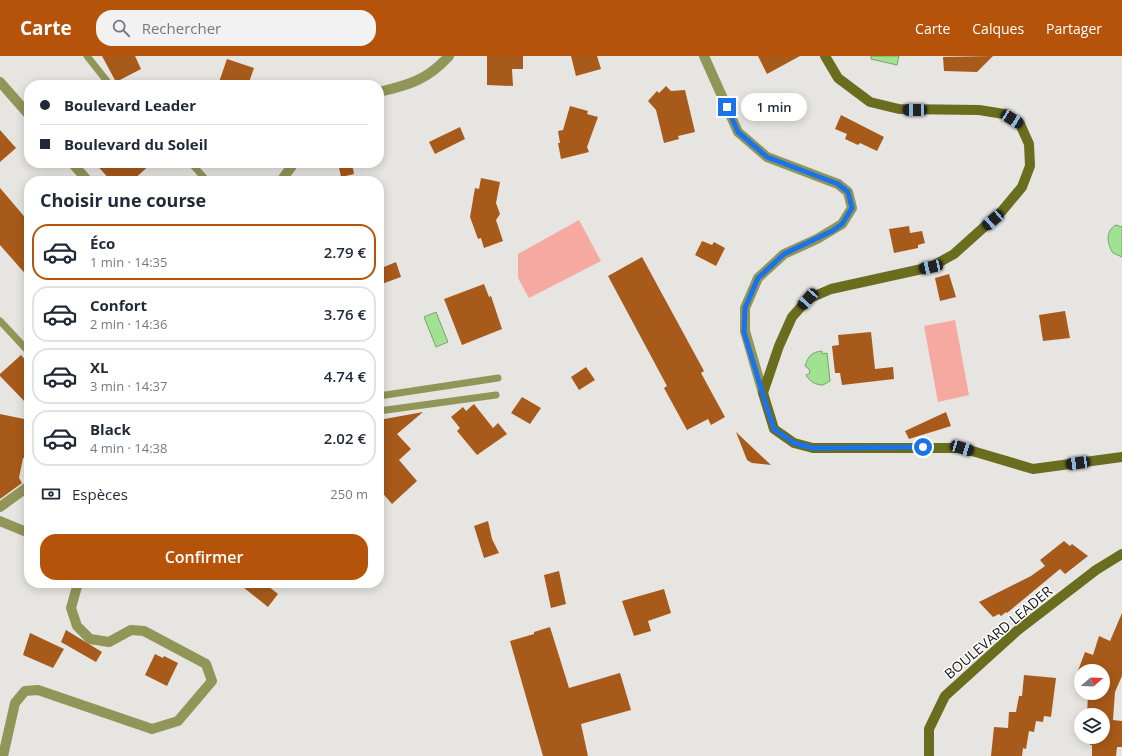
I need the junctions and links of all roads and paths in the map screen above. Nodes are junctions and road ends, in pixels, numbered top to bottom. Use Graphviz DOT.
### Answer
graph roads {
  1 [pos="87,56"];
  2 [pos="448,56"];
  3 [pos="704,56"];
  4 [pos="825,56"];
  5 [pos="106,80"];
  6 [pos="0,82"];
  7 [pos="384,91"];
  8 [pos="24,109"];
  9 [pos="76,168"];
  10 [pos="195,168"];
  11 [pos="84,176"];
  12 [pos="202,176"];
  13 [pos="0,322"];
  14 [pos="24,347"];
  15 [pos="498,378"];
  16 [pos="763,393"];
  17 [pos="496,394"];
  18 [pos="384,395"];
  19 [pos="384,410"];
  20 [pos="1122,457"];
  21 [pos="24,490"];
  22 [pos="0,507"];
  23 [pos="0,520"];
  24 [pos="24,531"];
  25 [pos="1122,554"];
  26 [pos="77,588"];
  27 [pos="3,756"];
  28 [pos="929,756"];
  1 -- 5 [label="lane"];
  2 -- 7 [label="street"];
  3 -- 16 [label="street"];
  4 -- 16 [label="street"];
  6 -- 8 [label="street"];
  9 -- 11 [label="street"];
  10 -- 12 [label="lane"];
  13 -- 14 [label="lane"];
  15 -- 18 [label="lane"];
  16 -- 20 [label="street"];
  17 -- 19 [label="lane"];
  21 -- 22 [label="street"];
  23 -- 24 [label="street"];
  25 -- 28 [label="street, BOULEVARD LEADER"];
  26 -- 27 [label="street"];
}
